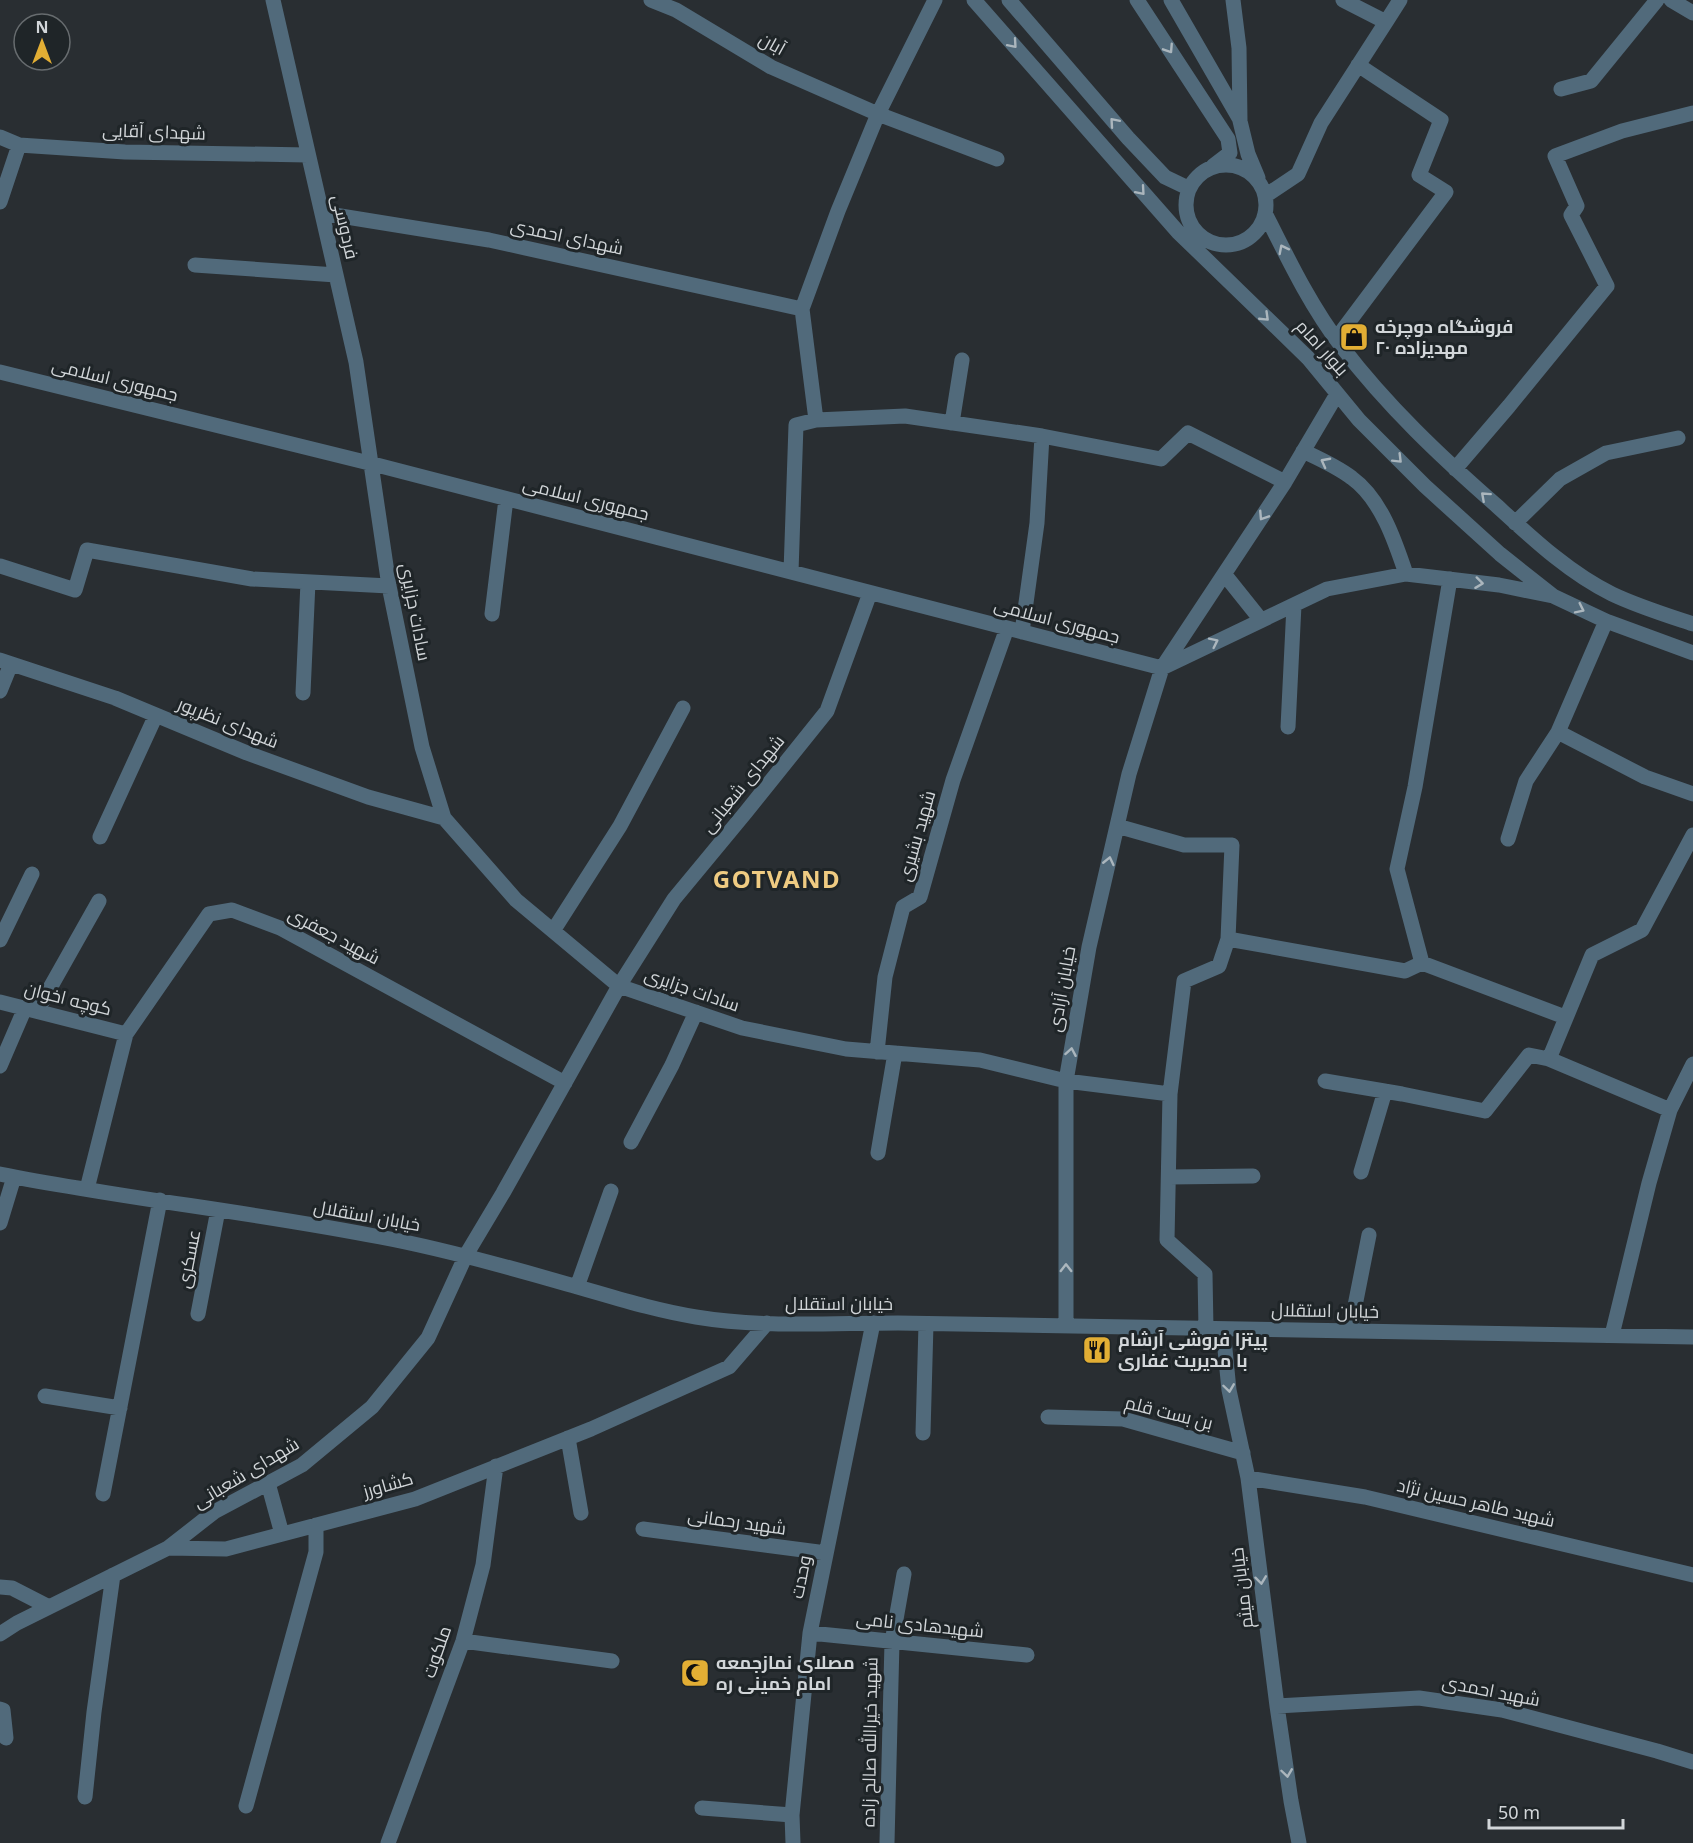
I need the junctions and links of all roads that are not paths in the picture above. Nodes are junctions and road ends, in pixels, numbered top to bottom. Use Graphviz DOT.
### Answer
graph roads {
  1 [pos="273,0"];
  2 [pos="651,0"];
  3 [pos="936,0"];
  4 [pos="974,0"];
  5 [pos="1009,0"];
  6 [pos="1137,0"];
  7 [pos="1171,0"];
  8 [pos="1233,0"];
  9 [pos="1343,0"];
  10 [pos="1400,0"];
  11 [pos="1657,0"];
  12 [pos="1671,0"];
  13 [pos="1693,13"];
  14 [pos="1386,22"];
  15 [pos="1358,65"];
  16 [pos="1561,89"];
  17 [pos="1693,113"];
  18 [pos="878,114"];
  19 [pos="1240,121"];
  20 [pos="0,137"];
  21 [pos="19,145"];
  22 [pos="308,154"];
  23 [pos="997,159"];
  24 [pos="1213,166"];
  25 [pos="1259,181"];
  26 [pos="1188,188"];
  27 [pos="1265,196"];
  28 [pos="0,202"];
  29 [pos="1158,210"];
  30 [pos="322,213"];
  31 [pos="1265,213"];
  32 [pos="1188,222"];
  33 [pos="1199,235"];
  34 [pos="195,266"];
  35 [pos="336,275"];
  36 [pos="1236,289"];
  37 [pos="802,309"];
  38 [pos="1336,339"];
  39 [pos="962,360"];
  40 [pos="0,372"];
  41 [pos="1337,394"];
  42 [pos="816,420"];
  43 [pos="952,423"];
  44 [pos="1042,436"];
  45 [pos="1678,438"];
  46 [pos="1304,451"];
  47 [pos="373,464"];
  48 [pos="1455,469"];
  49 [pos="1285,482"];
  50 [pos="506,499"];
  51 [pos="1515,523"];
  52 [pos="0,566"];
  53 [pos="791,572"];
  54 [pos="1406,574"];
  55 [pos="1225,575"];
  56 [pos="1450,579"];
  57 [pos="308,582"];
  58 [pos="389,586"];
  59 [pos="870,593"];
  60 [pos="1553,596"];
  61 [pos="1294,604"];
  62 [pos="492,614"];
  63 [pos="1260,620"];
  64 [pos="1606,621"];
  65 [pos="1693,624"];
  66 [pos="1014,630"];
  67 [pos="1693,653"];
  68 [pos="6,662"];
  69 [pos="1162,668"];
  70 [pos="0,691"];
  71 [pos="303,693"];
  72 [pos="683,708"];
  73 [pos="156,715"];
  74 [pos="1288,727"];
  75 [pos="1558,732"];
  76 [pos="1693,794"];
  77 [pos="444,818"];
  78 [pos="1117,825"];
  79 [pos="1693,835"];
  80 [pos="100,837"];
  81 [pos="1508,839"];
  82 [pos="32,874"];
  83 [pos="99,901"];
  84 [pos="553,931"];
  85 [pos="0,939"];
  86 [pos="1228,939"];
  87 [pos="1422,963"];
  88 [pos="619,986"];
  89 [pos="0,1002"];
  90 [pos="31,1010"];
  91 [pos="696,1012"];
  92 [pos="1565,1017"];
  93 [pos="126,1034"];
  94 [pos="877,1052"];
  95 [pos="895,1053"];
  96 [pos="1549,1059"];
  97 [pos="1693,1064"];
  98 [pos="0,1066"];
  99 [pos="1066,1081"];
  100 [pos="1325,1081"];
  101 [pos="565,1083"];
  102 [pos="1385,1091"];
  103 [pos="1170,1094"];
  104 [pos="1670,1110"];
  105 [pos="631,1142"];
  106 [pos="878,1153"];
  107 [pos="1361,1172"];
  108 [pos="7,1176"];
  109 [pos="1253,1176"];
  110 [pos="1169,1177"];
  111 [pos="87,1189"];
  112 [pos="611,1191"];
  113 [pos="160,1200"];
  114 [pos="218,1210"];
  115 [pos="0,1223"];
  116 [pos="1370,1235"];
  117 [pos="466,1255"];
  118 [pos="577,1287"];
  119 [pos="198,1314"];
  120 [pos="767,1323"];
  121 [pos="873,1323"];
  122 [pos="926,1324"];
  123 [pos="1066,1326"];
  124 [pos="1206,1329"];
  125 [pos="1223,1329"];
  126 [pos="1350,1331"];
  127 [pos="1612,1335"];
  128 [pos="1693,1337"];
  129 [pos="45,1396"];
  130 [pos="120,1408"];
  131 [pos="1048,1417"];
  132 [pos="923,1433"];
  133 [pos="568,1438"];
  134 [pos="1243,1453"];
  135 [pos="496,1466"];
  136 [pos="1248,1478"];
  137 [pos="268,1483"];
  138 [pos="103,1494"];
  139 [pos="581,1513"];
  140 [pos="316,1525"];
  141 [pos="644,1529"];
  142 [pos="282,1534"];
  143 [pos="168,1548"];
  144 [pos="826,1553"];
  145 [pos="904,1574"];
  146 [pos="113,1575"];
  147 [pos="1693,1575"];
  148 [pos="0,1587"];
  149 [pos="50,1607"];
  150 [pos="810,1633"];
  151 [pos="0,1634"];
  152 [pos="463,1641"];
  153 [pos="892,1642"];
  154 [pos="1027,1655"];
  155 [pos="612,1661"];
  156 [pos="1277,1707"];
  157 [pos="0,1709"];
  158 [pos="6,1738"];
  159 [pos="1693,1762"];
  160 [pos="85,1797"];
  161 [pos="246,1806"];
  162 [pos="702,1809"];
  163 [pos="792,1815"];
  164 [pos="388,1843"];
  165 [pos="793,1843"];
  166 [pos="886,1843"];
  167 [pos="1299,1843"];
  1 -- 22 [label="street, فردوسی"];
  2 -- 18 [label="street, آبان"];
  3 -- 18 [label="street"];
  4 -- 29 [label="street, بلوار امام, one-way"];
  26 -- 5 [label="street, one-way"];
  6 -- 24 [label="street, one-way"];
  7 -- 19 [label="street"];
  8 -- 19 [label="street"];
  9 -- 14 [label="street"];
  10 -- 14 [label="street"];
  11 -- 16 [label="street"];
  12 -- 13 [label="street"];
  14 -- 15 [label="street"];
  15 -- 27 [label="street"];
  15 -- 38 [label="street"];
  17 -- 48 [label="street"];
  18 -- 23 [label="street, آبان"];
  18 -- 37 [label="street"];
  19 -- 25 [label="street"];
  20 -- 21 [label="street, شهدای آقایی"];
  21 -- 22 [label="street, شهدای آقایی"];
  21 -- 28 [label="street"];
  22 -- 30 [label="street, فردوسی"];
  24 -- 25 [label="street"];
  24 -- 26 [label="street"];
  25 -- 27 [label="street"];
  26 -- 32 [label="street"];
  27 -- 31 [label="street"];
  29 -- 32 [label="street"];
  29 -- 36 [label="street, بلوار امام"];
  30 -- 35 [label="street, فردوسی"];
  30 -- 37 [label="street, شهدای احمدی"];
  31 -- 33 [label="street"];
  38 -- 31 [label="street, بلوار امام, one-way"];
  32 -- 33 [label="street"];
  33 -- 36 [label="street"];
  34 -- 35 [label="street"];
  35 -- 47 [label="street, فردوسی"];
  36 -- 41 [label="street, بلوار امام, one-way"];
  37 -- 42 [label="street"];
  38 -- 48 [label="street, بلوار امام"];
  39 -- 43 [label="street"];
  40 -- 47 [label="street, جمهوری اسلامی"];
  41 -- 46 [label="street"];
  41 -- 60 [label="street, بلوار امام, one-way"];
  42 -- 43 [label="street"];
  42 -- 53 [label="street"];
  43 -- 44 [label="street"];
  44 -- 49 [label="street"];
  44 -- 66 [label="street, شهید بشیری"];
  45 -- 51 [label="street"];
  46 -- 49 [label="street"];
  54 -- 46 [label="street, one-way"];
  47 -- 50 [label="street, جمهوری اسلامی"];
  47 -- 58 [label="street, سادات جزایری"];
  51 -- 48 [label="street, بلوار امام, one-way"];
  49 -- 55 [label="street, one-way"];
  50 -- 53 [label="street, جمهوری اسلامی"];
  50 -- 62 [label="street"];
  51 -- 65 [label="street, بلوار امام"];
  52 -- 57 [label="street"];
  53 -- 59 [label="street, جمهوری اسلامی"];
  54 -- 56 [label="street"];
  54 -- 61 [label="street"];
  55 -- 63 [label="street"];
  55 -- 69 [label="street"];
  56 -- 60 [label="street, one-way"];
  56 -- 87 [label="street"];
  57 -- 58 [label="street"];
  57 -- 71 [label="street"];
  58 -- 77 [label="street, سادات جزایری"];
  59 -- 66 [label="street, جمهوری اسلامی"];
  59 -- 88 [label="street, شهدای شعبانی"];
  60 -- 64 [label="street, بلوار امام, one-way"];
  61 -- 63 [label="street"];
  61 -- 74 [label="street"];
  69 -- 63 [label="street, one-way"];
  64 -- 67 [label="street, بلوار امام"];
  64 -- 75 [label="street"];
  66 -- 69 [label="street, جمهوری اسلامی"];
  66 -- 94 [label="street, شهید بشیری"];
  68 -- 70 [label="street"];
  68 -- 73 [label="street, شهدای نظرپور"];
  69 -- 78 [label="street, خیابان آزادی"];
  72 -- 84 [label="street"];
  73 -- 77 [label="street, شهدای نظرپور"];
  73 -- 80 [label="street"];
  75 -- 76 [label="street"];
  75 -- 81 [label="street"];
  77 -- 84 [label="street, سادات جزایری"];
  78 -- 86 [label="street"];
  99 -- 78 [label="street, خیابان آزادی, one-way"];
  79 -- 92 [label="street"];
  82 -- 85 [label="street"];
  83 -- 90 [label="street"];
  84 -- 88 [label="street, سادات جزایری"];
  86 -- 87 [label="street"];
  86 -- 103 [label="street"];
  87 -- 92 [label="street"];
  88 -- 91 [label="street, سادات جزایری"];
  88 -- 101 [label="street, شهدای شعبانی"];
  89 -- 90 [label="street, کوچه اخوان"];
  90 -- 93 [label="street, کوچه اخوان"];
  90 -- 98 [label="street"];
  91 -- 94 [label="street, سادات جزایری"];
  91 -- 105 [label="street"];
  92 -- 96 [label="street"];
  93 -- 101 [label="street, شهید جعفری"];
  93 -- 111 [label="street"];
  94 -- 95 [label="street, سادات جزایری"];
  95 -- 99 [label="street, سادات جزایری"];
  95 -- 106 [label="street"];
  96 -- 102 [label="street"];
  96 -- 104 [label="street"];
  97 -- 104 [label="street"];
  99 -- 103 [label="street, سادات جزایری"];
  123 -- 99 [label="street, خیابان آزادی, one-way"];
  100 -- 102 [label="street"];
  101 -- 117 [label="street, شهدای شعبانی"];
  102 -- 107 [label="street"];
  103 -- 110 [label="street"];
  104 -- 127 [label="street"];
  108 -- 111 [label="street, خیابان استقلال"];
  108 -- 115 [label="street"];
  109 -- 110 [label="street"];
  110 -- 124 [label="street"];
  111 -- 113 [label="street, خیابان استقلال"];
  112 -- 118 [label="street"];
  113 -- 114 [label="street, خیابان استقلال"];
  113 -- 130 [label="street"];
  114 -- 117 [label="street, خیابان استقلال"];
  114 -- 119 [label="street, عسکری"];
  116 -- 126 [label="street"];
  117 -- 118 [label="street, خیابان استقلال"];
  117 -- 137 [label="street, شهدای شعبانی"];
  118 -- 120 [label="street, خیابان استقلال"];
  120 -- 121 [label="street, خیابان استقلال"];
  120 -- 133 [label="street, کشاورز"];
  121 -- 122 [label="street, خیابان استقلال"];
  121 -- 144 [label="street, وحدت"];
  122 -- 123 [label="street, خیابان استقلال"];
  122 -- 132 [label="street"];
  123 -- 124 [label="street, خیابان استقلال"];
  124 -- 125 [label="street, خیابان استقلال"];
  125 -- 126 [label="street, خیابان استقلال"];
  125 -- 134 [label="street, خیابان میثم, one-way"];
  126 -- 127 [label="street, خیابان استقلال"];
  127 -- 128 [label="street, خیابان استقلال"];
  129 -- 130 [label="street"];
  130 -- 138 [label="street"];
  131 -- 134 [label="street, بن بست قلم"];
  133 -- 135 [label="street, کشاورز"];
  133 -- 139 [label="street"];
  134 -- 136 [label="street, خیابان میثم"];
  135 -- 140 [label="street, کشاورز"];
  135 -- 152 [label="street, ملکوت"];
  136 -- 147 [label="street, شهید طاهر حسین نژاد"];
  136 -- 156 [label="street, خیابان میثم, one-way"];
  137 -- 142 [label="street"];
  137 -- 143 [label="street, شهدای شعبانی"];
  140 -- 142 [label="street, کشاورز"];
  140 -- 161 [label="street"];
  141 -- 144 [label="street, شهید رحمانی"];
  142 -- 143 [label="street, کشاورز"];
  143 -- 146 [label="street, کشاورز"];
  144 -- 150 [label="street, وحدت"];
  145 -- 153 [label="street, شهید خیراالله صالح زاده"];
  146 -- 149 [label="street, کشاورز"];
  146 -- 160 [label="street"];
  148 -- 149 [label="street"];
  149 -- 151 [label="street, کشاورز"];
  150 -- 153 [label="street, شهیدهادی نامی"];
  150 -- 163 [label="street, وحدت"];
  152 -- 155 [label="street"];
  152 -- 164 [label="street, ملکوت"];
  153 -- 154 [label="street, شهیدهادی نامی"];
  153 -- 166 [label="street, شهید خیراالله صالح زاده"];
  156 -- 159 [label="street, شهید احمدی"];
  156 -- 167 [label="street, خیابان میثم, one-way"];
  157 -- 158 [label="street"];
  162 -- 163 [label="street"];
  163 -- 165 [label="street, وحدت"];
}
